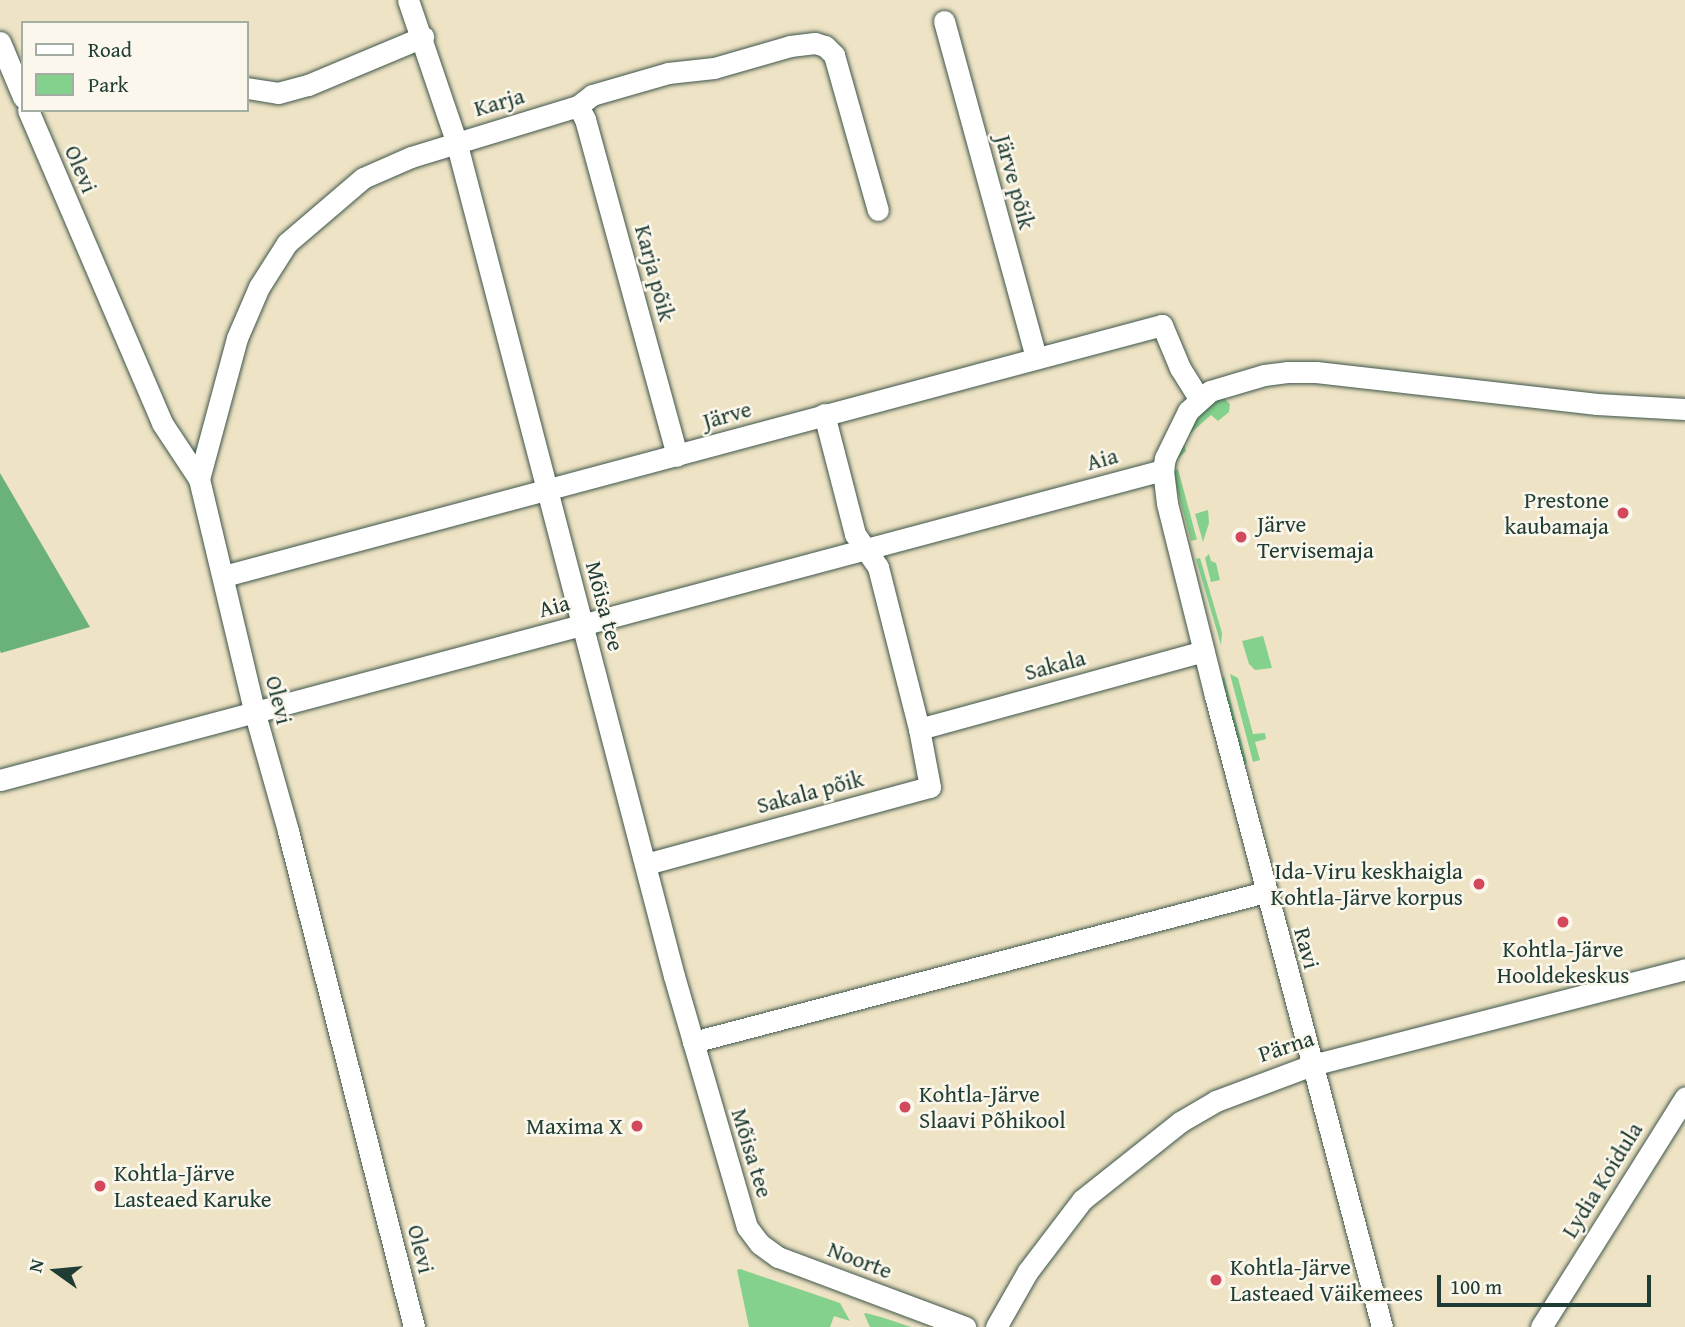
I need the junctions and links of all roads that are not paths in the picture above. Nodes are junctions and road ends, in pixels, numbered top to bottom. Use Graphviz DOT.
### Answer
graph roads {
  1 [pos="408,0"];
  2 [pos="944,21"];
  3 [pos="423,37"];
  4 [pos="0,42"];
  5 [pos="248,88"];
  6 [pos="21,92"];
  7 [pos="578,106"];
  8 [pos="29,112"];
  9 [pos="456,141"];
  10 [pos="878,210"];
  11 [pos="1036,357"];
  12 [pos="1199,399"];
  13 [pos="1685,409"];
  14 [pos="824,414"];
  15 [pos="677,456"];
  16 [pos="1164,464"];
  17 [pos="199,478"];
  18 [pos="547,491"];
  19 [pos="865,548"];
  20 [pos="224,576"];
  21 [pos="584,625"];
  22 [pos="1204,651"];
  23 [pos="255,714"];
  24 [pos="919,729"];
  25 [pos="0,780"];
  26 [pos="646,864"];
  27 [pos="1265,892"];
  28 [pos="1685,969"];
  29 [pos="693,1041"];
  30 [pos="1312,1065"];
  31 [pos="1685,1097"];
  32 [pos="747,1227"];
  33 [pos="414,1327"];
  34 [pos="965,1327"];
  35 [pos="996,1327"];
  36 [pos="1382,1327"];
  37 [pos="1541,1327"];
  1 -- 3 [label="street, Mõisa tee"];
  2 -- 11 [label="street, Järve põik"];
  3 -- 5 [label="street"];
  3 -- 9 [label="street, Mõisa tee"];
  4 -- 6 [label="street"];
  7 -- 9 [label="street, Karja"];
  7 -- 10 [label="street, Karja"];
  7 -- 15 [label="street, Karja põik"];
  8 -- 17 [label="street, Olevi"];
  9 -- 17 [label="street, Karja"];
  9 -- 18 [label="street, Mõisa tee"];
  11 -- 12 [label="street, Järve"];
  11 -- 14 [label="street, Järve"];
  12 -- 13 [label="street"];
  12 -- 16 [label="street"];
  14 -- 15 [label="street, Järve"];
  14 -- 19 [label="street"];
  15 -- 18 [label="street, Järve"];
  16 -- 19 [label="street, Aia"];
  16 -- 22 [label="street, Ravi"];
  17 -- 20 [label="street, Olevi"];
  18 -- 20 [label="street, Järve"];
  18 -- 21 [label="street, Mõisa tee"];
  19 -- 21 [label="street, Aia"];
  19 -- 24 [label="street"];
  20 -- 23 [label="street, Olevi"];
  21 -- 23 [label="street, Aia"];
  21 -- 26 [label="street, Mõisa tee"];
  22 -- 24 [label="street, Sakala"];
  22 -- 27 [label="street, Ravi"];
  23 -- 25 [label="street, Aia"];
  23 -- 33 [label="street, Olevi"];
  24 -- 26 [label="street, Sakala põik"];
  26 -- 29 [label="street, Mõisa tee"];
  27 -- 29 [label="street"];
  27 -- 30 [label="street, Ravi"];
  28 -- 30 [label="street, Pärna"];
  29 -- 32 [label="street, Mõisa tee"];
  30 -- 35 [label="street, Pärna"];
  30 -- 36 [label="street, Ravi"];
  31 -- 37 [label="street, Lydia Koidula"];
  32 -- 34 [label="street, Noorte"];
}
